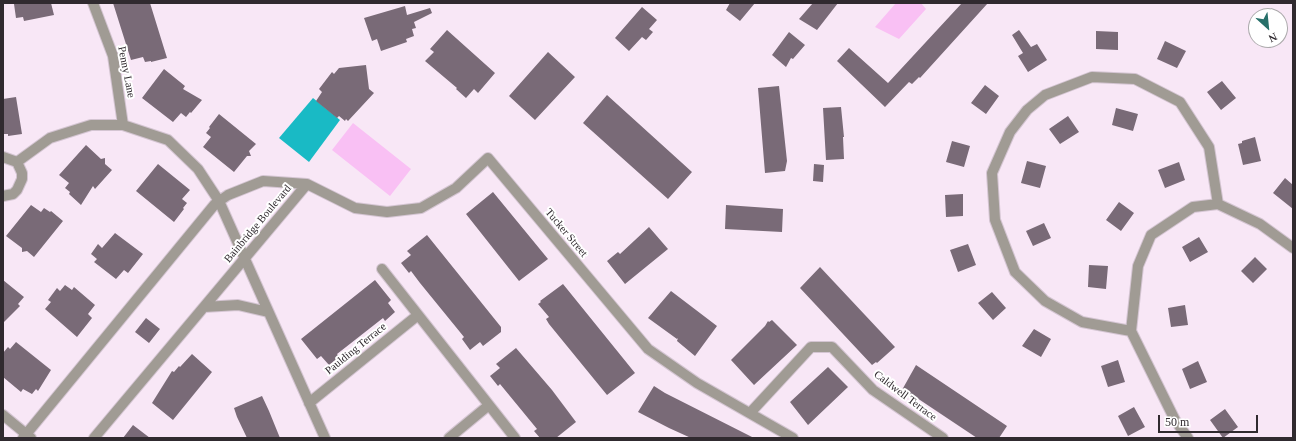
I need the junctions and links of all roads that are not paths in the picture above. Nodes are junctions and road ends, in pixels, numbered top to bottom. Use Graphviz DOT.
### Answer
graph roads {
  1 [pos="93,3"];
  2 [pos="123,124"];
  3 [pos="3,157"];
  4 [pos="17,162"];
  5 [pos="307,184"];
  6 [pos="3,196"];
  7 [pos="219,201"];
  8 [pos="1218,204"];
  9 [pos="1293,248"];
  10 [pos="244,260"];
  11 [pos="382,269"];
  12 [pos="204,307"];
  13 [pos="268,312"];
  14 [pos="418,314"];
  15 [pos="1131,331"];
  16 [pos="309,403"];
  17 [pos="489,405"];
  18 [pos="750,413"];
  19 [pos="3,415"];
  20 [pos="27,437"];
  21 [pos="94,438"];
  22 [pos="325,438"];
  23 [pos="449,438"];
  24 [pos="514,438"];
  25 [pos="793,438"];
  26 [pos="943,438"];
  27 [pos="1188,438"];
  1 -- 2 [label="street, Penny Lane"];
  2 -- 4 [label="street"];
  2 -- 7 [label="street"];
  3 -- 4 [label="street"];
  4 -- 6 [label="street"];
  5 -- 7 [label="street, Bainbridge Boulevard"];
  5 -- 10 [label="street, Bainbridge Boulevard"];
  5 -- 18 [label="street, Tucker Street"];
  7 -- 10 [label="street"];
  7 -- 20 [label="street, Bainbridge Boulevard"];
  8 -- 9 [label="street"];
  8 -- 15 [label="street"];
  8 -- 15 [label="street"];
  10 -- 12 [label="street, Bainbridge Boulevard"];
  10 -- 13 [label="street"];
  11 -- 14 [label="street"];
  12 -- 13 [label="street"];
  12 -- 21 [label="street, Bainbridge Boulevard"];
  13 -- 16 [label="street"];
  14 -- 16 [label="street, Paulding Terrace"];
  14 -- 17 [label="street"];
  15 -- 27 [label="street"];
  16 -- 22 [label="street"];
  17 -- 23 [label="street"];
  17 -- 24 [label="street"];
  18 -- 25 [label="street, Tucker Street"];
  18 -- 26 [label="street, Caldwell Terrace"];
  19 -- 20 [label="street"];
}
